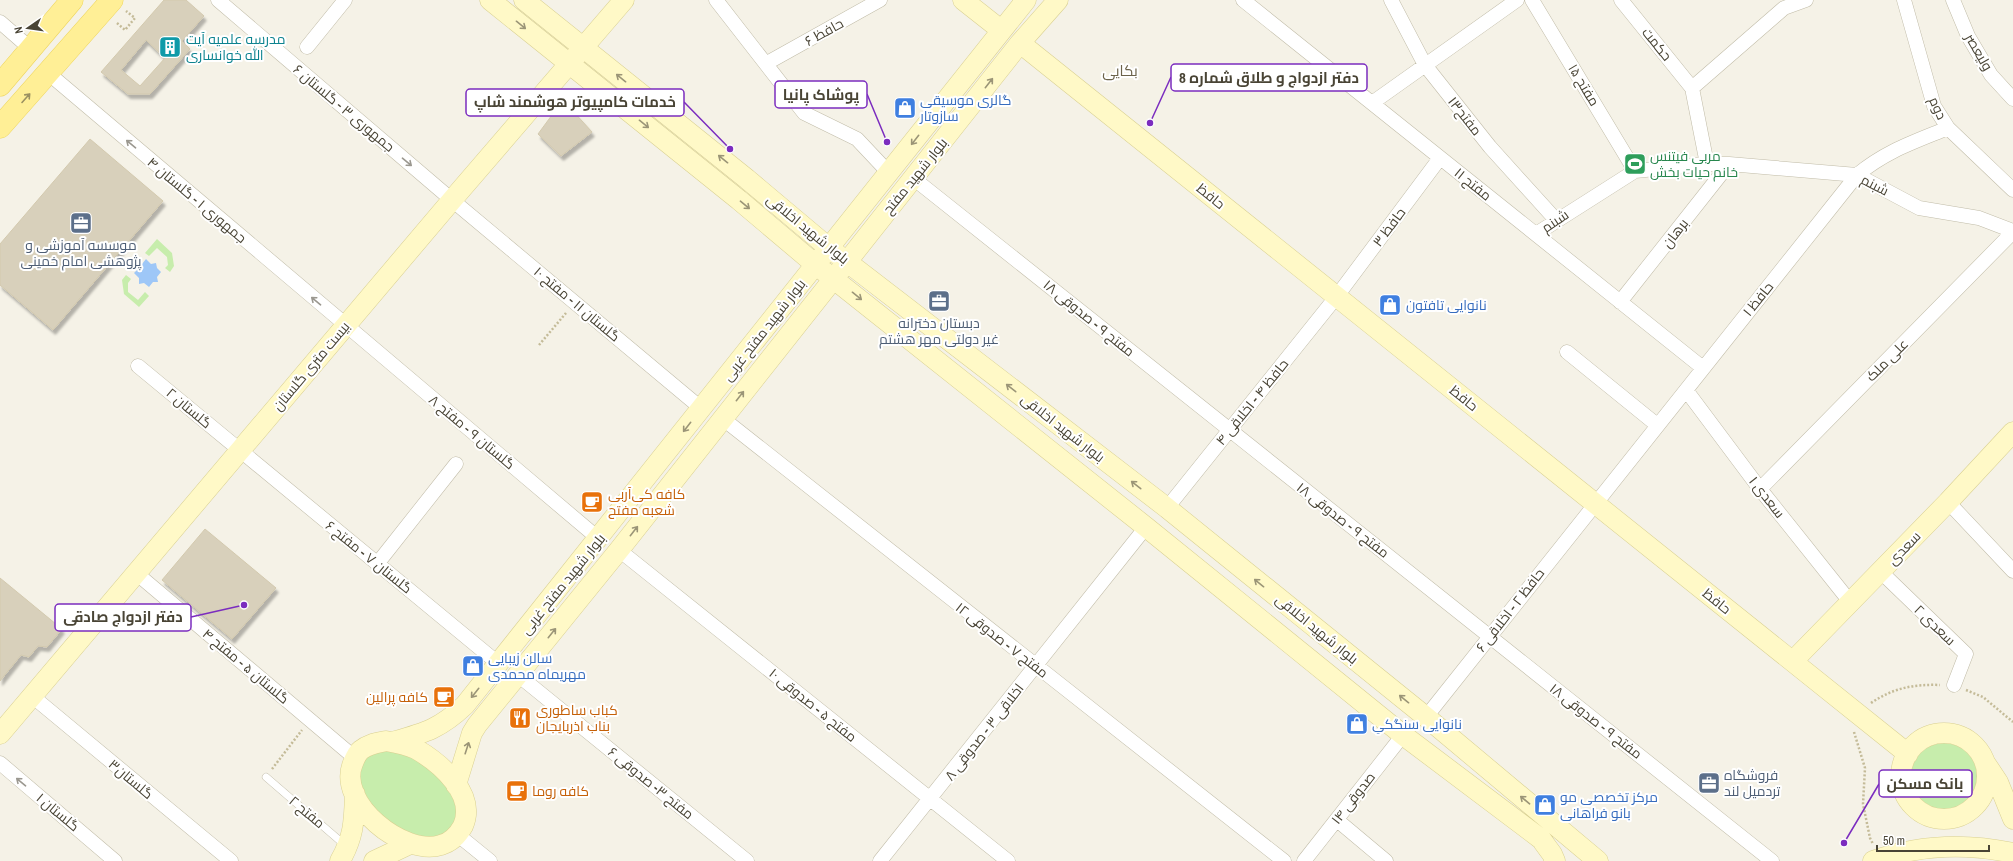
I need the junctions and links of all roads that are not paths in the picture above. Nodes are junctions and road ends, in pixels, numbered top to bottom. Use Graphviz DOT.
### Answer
graph roads {
  1 [pos="72,0"];
  2 [pos="112,0"];
  3 [pos="218,0"];
  4 [pos="345,0"];
  5 [pos="490,0"];
  6 [pos="524,0"];
  7 [pos="624,0"];
  8 [pos="716,0"];
  9 [pos="880,0"];
  10 [pos="963,0"];
  11 [pos="1026,0"];
  12 [pos="1058,0"];
  13 [pos="1243,0"];
  14 [pos="1391,0"];
  15 [pos="1517,0"];
  16 [pos="1532,0"];
  17 [pos="1621,0"];
  18 [pos="1806,0"];
  19 [pos="1904,0"];
  20 [pos="1953,0"];
  21 [pos="1782,4"];
  22 [pos="0,22"];
  23 [pos="1001,30"];
  24 [pos="1020,43"];
  25 [pos="307,47"];
  26 [pos="584,47"];
  27 [pos="31,48"];
  28 [pos="767,63"];
  29 [pos="569,64"];
  30 [pos="1425,65"];
  31 [pos="48,73"];
  32 [pos="0,85"];
  33 [pos="1692,88"];
  34 [pos="2013,99"];
  35 [pos="1372,103"];
  36 [pos="0,127"];
  37 [pos="1948,128"];
  38 [pos="1440,158"];
  39 [pos="1706,164"];
  40 [pos="1729,164"];
  41 [pos="1635,170"];
  42 [pos="889,173"];
  43 [pos="1858,175"];
  44 [pos="913,178"];
  45 [pos="2013,190"];
  46 [pos="452,200"];
  47 [pos="1556,220"];
  48 [pos="849,224"];
  49 [pos="2013,232"];
  50 [pos="1536,234"];
  51 [pos="866,236"];
  52 [pos="829,248"];
  53 [pos="846,261"];
  54 [pos="816,264"];
  55 [pos="833,278"];
  56 [pos="796,289"];
  57 [pos="1337,296"];
  58 [pos="1620,302"];
  59 [pos="813,303"];
  60 [pos="345,326"];
  61 [pos="1567,352"];
  62 [pos="138,366"];
  63 [pos="1703,368"];
  64 [pos="1686,390"];
  65 [pos="702,409"];
  66 [pos="722,418"];
  67 [pos="1657,425"];
  68 [pos="1230,430"];
  69 [pos="2013,432"];
  70 [pos="240,451"];
  71 [pos="456,464"];
  72 [pos="1760,488"];
  73 [pos="1948,502"];
  74 [pos="1595,503"];
  75 [pos="1167,508"];
  76 [pos="1146,527"];
  77 [pos="599,539"];
  78 [pos="619,550"];
  79 [pos="377,564"];
  80 [pos="2013,571"];
  81 [pos="1881,572"];
  82 [pos="136,573"];
  83 [pos="1851,603"];
  84 [pos="1489,636"];
  85 [pos="1793,661"];
  86 [pos="499,664"];
  87 [pos="1035,667"];
  88 [pos="518,675"];
  89 [pos="1954,685"];
  90 [pos="32,696"];
  91 [pos="1426,717"];
  92 [pos="0,734"];
  93 [pos="1403,735"];
  94 [pos="392,742"];
  95 [pos="1908,754"];
  96 [pos="355,758"];
  97 [pos="1983,758"];
  98 [pos="0,764"];
  99 [pos="266,777"];
  100 [pos="456,785"];
  101 [pos="355,794"];
  102 [pos="930,799"];
  103 [pos="1337,820"];
  104 [pos="2013,820"];
  105 [pos="458,835"];
  106 [pos="1568,836"];
  107 [pos="410,844"];
  108 [pos="1936,847"];
  109 [pos="2013,853"];
  110 [pos="344,854"];
  111 [pos="1556,859"];
  112 [pos="1877,860"];
  113 [pos="115,861"];
  114 [pos="231,861"];
  115 [pos="374,861"];
  116 [pos="490,861"];
  117 [pos="747,861"];
  118 [pos="880,861"];
  119 [pos="1008,861"];
  120 [pos="1284,861"];
  121 [pos="1304,861"];
  122 [pos="1386,861"];
  123 [pos="1582,861"];
  124 [pos="1598,861"];
  125 [pos="1772,861"];
  126 [pos="1903,861"];
  1 -- 27 [label="main road"];
  2 -- 31 [label="main road"];
  3 -- 46 [label="street, جمهوری ۳ - گلستان ۶, one-way"];
  4 -- 25 [label="street"];
  5 -- 29 [label="main road, بلوار شهید اخلاقی, one-way"];
  6 -- 26 [label="main road, بلوار شهید اخلاقی"];
  7 -- 26 [label="main road, بیست متری گلستان"];
  8 -- 28 [label="street"];
  9 -- 28 [label="street, حافظ ۶"];
  10 -- 23 [label="main road"];
  11 -- 23 [label="main road, بلوار شهید مفتح"];
  12 -- 24 [label="main road, بلوار شهید مفتح"];
  13 -- 35 [label="street, مفتح ۱۱"];
  14 -- 30 [label="street, مفتح۱۳"];
  15 -- 30 [label="street"];
  16 -- 41 [label="street, مفتح ۱۵"];
  17 -- 33 [label="street, حکمت"];
  18 -- 21 [label="street"];
  19 -- 37 [label="street, دوم"];
  20 -- 34 [label="street, ولیعصر"];
  21 -- 33 [label="street"];
  22 -- 27 [label="street"];
  23 -- 42 [label="main road, بلوار شهید مفتح, one-way"];
  44 -- 24 [label="main road, بلوار شهید مفتح, one-way"];
  24 -- 57 [label="main road, حافظ"];
  26 -- 29 [label="main road, بیست متری گلستان"];
  52 -- 26 [label="main road, بلوار شهید اخلاقی, one-way"];
  27 -- 32 [label="main road"];
  28 -- 42 [label="street"];
  29 -- 46 [label="main road, بیست متری گلستان"];
  29 -- 54 [label="main road, بلوار شهید اخلاقی, one-way"];
  30 -- 35 [label="street"];
  30 -- 47 [label="street, مفتح۱۳"];
  36 -- 31 [label="main road, one-way"];
  60 -- 31 [label="street, جمهوری ۱ - گلستان ۴, one-way"];
  33 -- 39 [label="street"];
  35 -- 38 [label="street, مفتح ۱۱"];
  37 -- 43 [label="street, حافظ ۱"];
  37 -- 45 [label="street, دوم"];
  38 -- 50 [label="street, مفتح ۱۱"];
  38 -- 57 [label="street, حافظ ۳"];
  39 -- 40 [label="street, شبنم"];
  39 -- 41 [label="street, شبنم"];
  40 -- 43 [label="street, شبنم"];
  40 -- 58 [label="street, برهان"];
  41 -- 47 [label="street, شبنم"];
  42 -- 48 [label="main road, بلوار شهید مفتح"];
  43 -- 49 [label="street, شبنم"];
  43 -- 63 [label="street, حافظ ۱"];
  44 -- 51 [label="main road, بلوار شهید مفتح"];
  44 -- 68 [label="street, مفتح ۹ - صدوقی ۱۸"];
  46 -- 60 [label="main road, بیست متری گلستان"];
  46 -- 65 [label="street, گلستان ۱۱ - مفتح ۱۰"];
  47 -- 50 [label="street, شبنم"];
  48 -- 51 [label="main road"];
  48 -- 52 [label="main road, بلوار شهید مفتح"];
  49 -- 72 [label="street, علی ملک"];
  50 -- 58 [label="street, مفتح ۱۱"];
  51 -- 53 [label="main road, بلوار شهید مفتح"];
  52 -- 53 [label="main road, بلوار شهید اخلاقی"];
  52 -- 54 [label="main road, بلوار شهید مفتح"];
  53 -- 55 [label="main road, بلوار شهید مفتح"];
  75 -- 53 [label="main road, بلوار شهید اخلاقی, one-way"];
  54 -- 55 [label="main road, بلوار شهید اخلاقی"];
  54 -- 56 [label="main road, بلوار شهید مفتح غربی"];
  55 -- 59 [label="main road, بلوار شهید مفتح غربی"];
  55 -- 76 [label="main road, بلوار شهید اخلاقی, one-way"];
  56 -- 59 [label="main road"];
  56 -- 65 [label="main road, بلوار شهید مفتح غربی"];
  57 -- 68 [label="street, حافظ ۴ - اخلاقی ۴"];
  57 -- 74 [label="main road, حافظ"];
  58 -- 63 [label="street, مفتح ۱۱"];
  66 -- 59 [label="main road, بلوار شهید مفتح غربی, one-way"];
  60 -- 70 [label="main road, بیست متری گلستان"];
  60 -- 77 [label="street, گلستان ۹ - مفتح ۸"];
  61 -- 67 [label="street"];
  62 -- 70 [label="street, گلستان ۲"];
  63 -- 64 [label="street, حافظ ۱"];
  64 -- 67 [label="street, حافظ ۱"];
  64 -- 72 [label="street, سعدی ۱"];
  65 -- 77 [label="main road, بلوار شهید مفتح غربی, one-way"];
  78 -- 66 [label="main road, بلوار شهید مفتح غربی, one-way"];
  66 -- 87 [label="street, مفتح ۷ - صدوقی ۱۲"];
  67 -- 74 [label="street, حافظ ۱"];
  68 -- 75 [label="street, حافظ ۴ - اخلاقی ۴"];
  68 -- 84 [label="street, مفتح ۹ - صدوقی ۱۸"];
  69 -- 73 [label="main road, سعدی"];
  70 -- 79 [label="street, گلستان ۷ - مفتح ۶"];
  70 -- 82 [label="main road, بیست متری گلستان"];
  71 -- 79 [label="street"];
  72 -- 83 [label="street, سعدی ۱"];
  73 -- 80 [label="street"];
  73 -- 81 [label="main road, سعدی"];
  74 -- 84 [label="street, حافظ ۲ - اخلاقی ۶"];
  74 -- 85 [label="main road, حافظ"];
  91 -- 75 [label="main road, بلوار شهید اخلاقی, one-way"];
  76 -- 87 [label="street, اخلاقی ۳ - صدوقی ۸"];
  76 -- 93 [label="main road, بلوار شهید اخلاقی"];
  77 -- 86 [label="main road, بلوار شهید مفتح غربی"];
  88 -- 78 [label="main road, بلوار شهید مفتح غربی, one-way"];
  78 -- 102 [label="street, مفتح ۵ - صدوقی ۱۰"];
  79 -- 86 [label="street, گلستان ۷ - مفتح ۶"];
  81 -- 83 [label="main road, سعدی"];
  81 -- 89 [label="street, سعدی ۲"];
  82 -- 90 [label="main road, بیست متری گلستان"];
  82 -- 96 [label="street, گلستان ۵ - مفتح ۴"];
  83 -- 85 [label="main road, سعدی"];
  84 -- 91 [label="street, حافظ ۲ - اخلاقی ۶"];
  84 -- 125 [label="street, مفتح ۹ - صدوقی ۱۸"];
  85 -- 95 [label="main road, حافظ"];
  86 -- 94 [label="main road, بلوار شهید مفتح غربی, one-way"];
  87 -- 102 [label="street, اخلاقی ۳ - صدوقی ۸"];
  87 -- 120 [label="street, مفتح ۷ - صدوقی ۱۲"];
  100 -- 88 [label="main road, بلوار شهید مفتح غربی, one-way"];
  88 -- 117 [label="street, مفتح ۳- صدوقی ۶"];
  90 -- 92 [label="main road, بیست متری گلستان"];
  90 -- 114 [label="street, گلستان۳"];
  106 -- 91 [label="main road, بلوار شهید اخلاقی, one-way"];
  93 -- 103 [label="street, صدوقی ۱۴"];
  93 -- 111 [label="main road, بلوار شهید اخلاقی"];
  94 -- 96 [label="main road"];
  94 -- 100 [label="main road"];
  95 -- 97 [label="main road"];
  95 -- 97 [label="main road"];
  96 -- 101 [label="main road"];
  97 -- 104 [label="main road"];
  113 -- 98 [label="street, گلستان ۱, one-way"];
  99 -- 110 [label="lane, مفتح ۲"];
  100 -- 105 [label="main road"];
  101 -- 107 [label="main road"];
  101 -- 110 [label="main road"];
  102 -- 118 [label="street, اخلاقی ۳ - صدوقی ۸"];
  102 -- 119 [label="street, مفتح ۵ - صدوقی ۱۰"];
  103 -- 121 [label="street, صدوقی ۱۴"];
  103 -- 122 [label="street"];
  105 -- 107 [label="main road"];
  105 -- 116 [label="street"];
  106 -- 123 [label="main road"];
  106 -- 124 [label="main road, بلوار شهید اخلاقی"];
  107 -- 115 [label="main road"];
  108 -- 109 [label="main road"];
  108 -- 112 [label="main road"];
  108 -- 126 [label="main road"];
}
